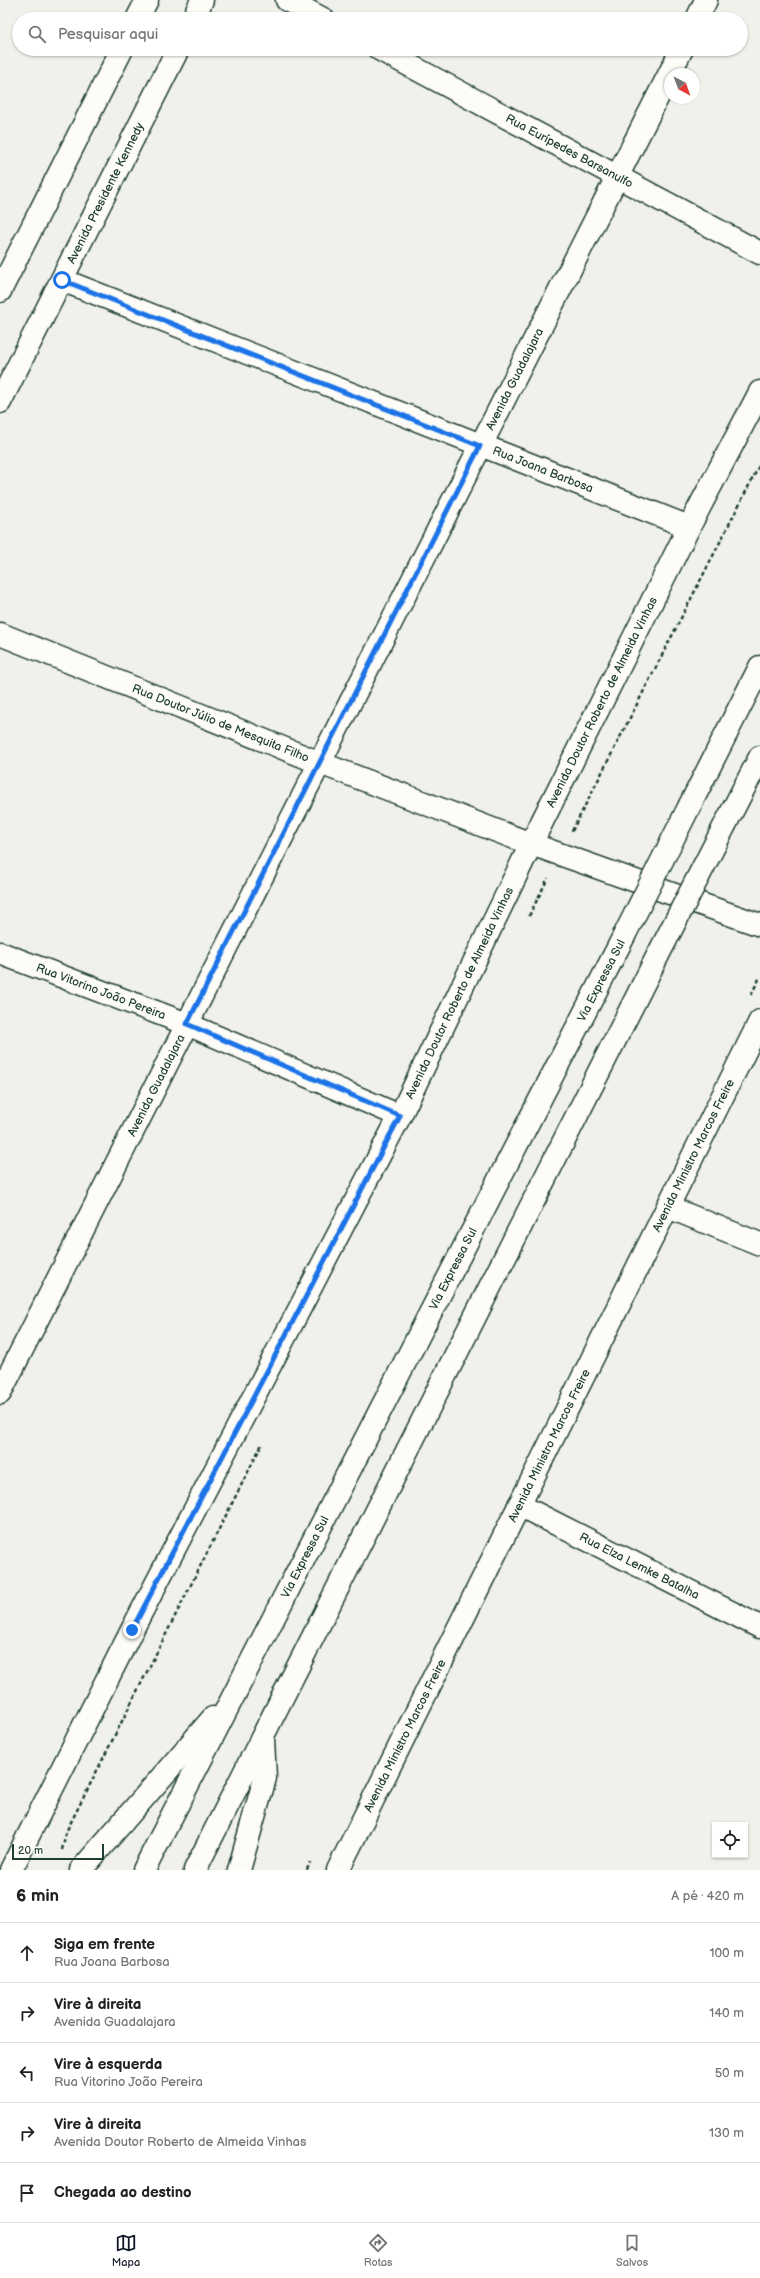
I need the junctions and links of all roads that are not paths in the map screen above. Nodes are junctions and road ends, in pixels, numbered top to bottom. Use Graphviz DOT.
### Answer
graph roads {
  1 [pos="147,0"];
  2 [pos="202,0"];
  3 [pos="287,0"];
  4 [pos="706,0"];
  5 [pos="141,12"];
  6 [pos="196,12"];
  7 [pos="310,12"];
  8 [pos="700,12"];
  9 [pos="118,56"];
  10 [pos="174,56"];
  11 [pos="392,56"];
  12 [pos="678,56"];
  13 [pos="617,177"];
  14 [pos="760,253"];
  15 [pos="3,278"];
  16 [pos="62,280"];
  17 [pos="760,392"];
  18 [pos="0,402"];
  19 [pos="480,446"];
  20 [pos="689,527"];
  21 [pos="0,634"];
  22 [pos="760,667"];
  23 [pos="760,757"];
  24 [pos="320,763"];
  25 [pos="531,844"];
  26 [pos="760,925"];
  27 [pos="0,953"];
  28 [pos="760,1021"];
  29 [pos="187,1024"];
  30 [pos="400,1116"];
  31 [pos="668,1207"];
  32 [pos="760,1244"];
  33 [pos="0,1393"];
  34 [pos="519,1505"];
  35 [pos="760,1627"];
  36 [pos="238,1688"];
  37 [pos="263,1738"];
  38 [pos="11,1870"];
  39 [pos="81,1870"];
  40 [pos="144,1870"];
  41 [pos="195,1870"];
  42 [pos="239,1870"];
  43 [pos="338,1870"];
  1 -- 5 [label="main road"];
  2 -- 6 [label="main road"];
  3 -- 7 [label="main road"];
  4 -- 8 [label="main road"];
  9 -- 15 [label="main road"];
  10 -- 16 [label="main road, Avenida Presidente Kennedy"];
  11 -- 13 [label="main road, Rua Eurípedes Barsanulfo"];
  12 -- 13 [label="main road, Avenida Guadalajara"];
  13 -- 14 [label="main road, Rua Eurípedes Barsanulfo"];
  13 -- 19 [label="main road, Avenida Guadalajara"];
  16 -- 18 [label="main road, Avenida Presidente Kennedy"];
  16 -- 19 [label="main road, Rua Joana Barbosa"];
  17 -- 20 [label="main road, Avenida Doutor Roberto de Almeida Vinhas"];
  19 -- 20 [label="main road, Rua Joana Barbosa"];
  19 -- 24 [label="main road, Avenida Guadalajara"];
  20 -- 25 [label="main road, Avenida Doutor Roberto de Almeida Vinhas"];
  21 -- 24 [label="main road, Rua Doutor Júlio de Mesquita Filho"];
  22 -- 36 [label="main road, Via Expressa Sul, bridge"];
  23 -- 37 [label="main road, bridge"];
  24 -- 25 [label="main road, Rua Doutor Júlio de Mesquita Filho"];
  24 -- 29 [label="main road, Avenida Guadalajara"];
  25 -- 26 [label="main road, Rua Doutor Júlio de Mesquita Filho"];
  25 -- 30 [label="main road, Avenida Doutor Roberto de Almeida Vinhas"];
  27 -- 29 [label="main road, Rua Vitorino João Pereira"];
  28 -- 31 [label="main road, Avenida Ministro Marcos Freire"];
  29 -- 30 [label="main road, Rua Vitorino João Pereira"];
  29 -- 33 [label="main road, Avenida Guadalajara"];
  30 -- 38 [label="main road, Avenida Doutor Roberto de Almeida Vinhas"];
  31 -- 32 [label="main road"];
  31 -- 34 [label="main road, Avenida Ministro Marcos Freire"];
  34 -- 35 [label="main road, Rua Elza Lemke Batalha"];
  34 -- 43 [label="main road, Avenida Ministro Marcos Freire"];
  36 -- 39 [label="main road"];
  36 -- 40 [label="main road, Via Expressa Sul"];
  37 -- 41 [label="main road"];
  37 -- 42 [label="main road"];
}
